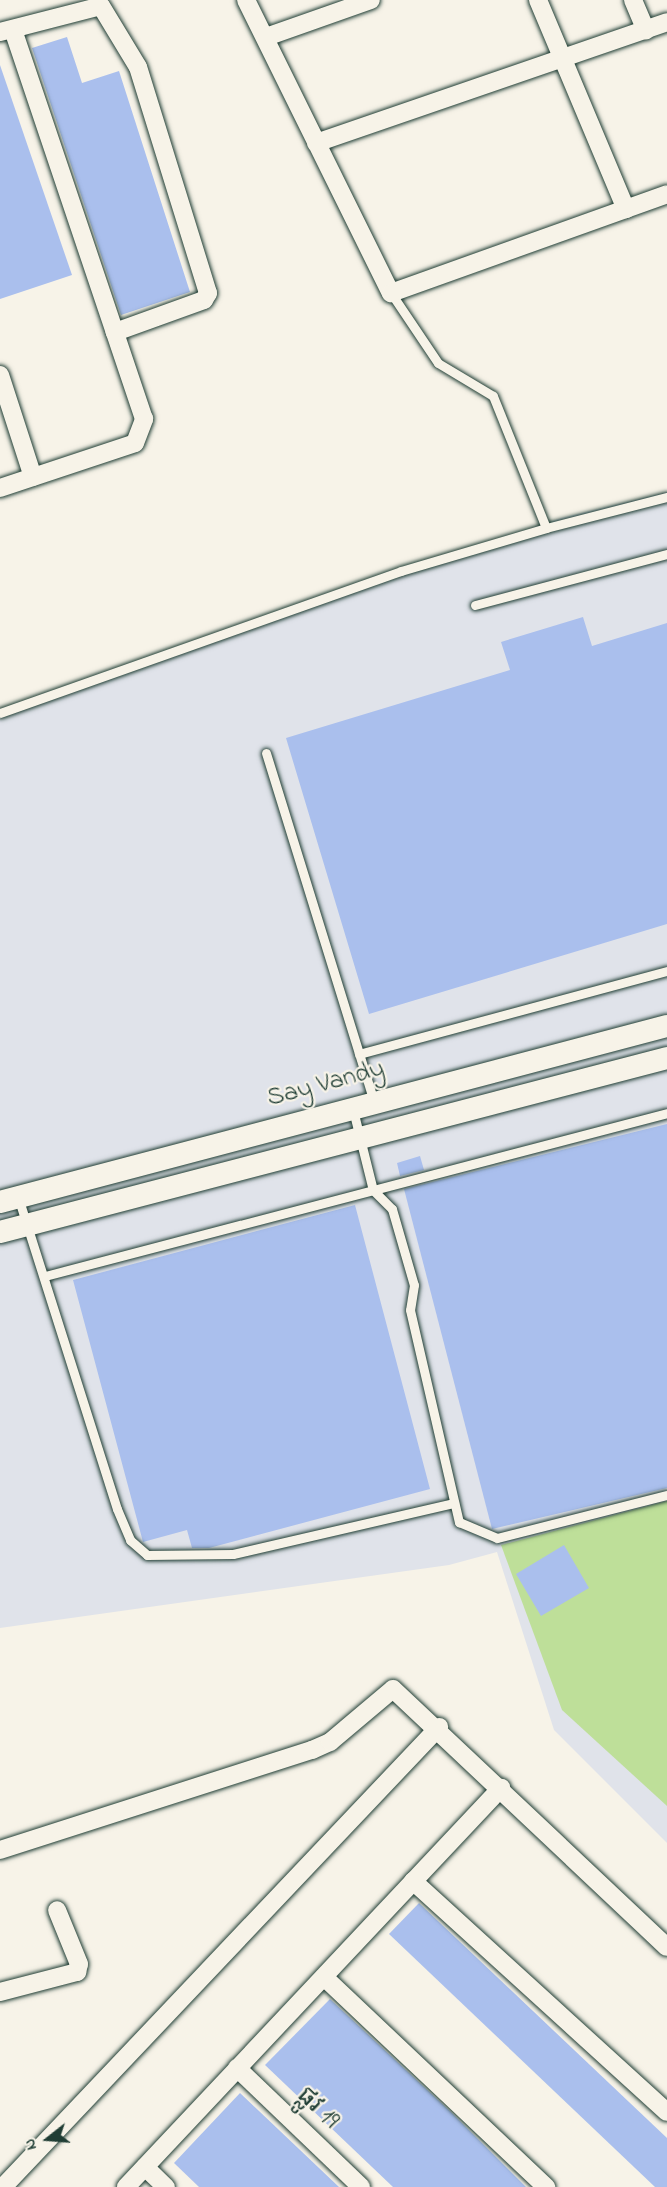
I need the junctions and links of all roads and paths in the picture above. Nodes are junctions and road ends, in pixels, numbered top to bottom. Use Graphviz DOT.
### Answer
graph roads {
  1 [pos="246,0"];
  2 [pos="371,0"];
  3 [pos="538,0"];
  4 [pos="633,0"];
  5 [pos="108,3"];
  6 [pos="667,22"];
  7 [pos="646,30"];
  8 [pos="7,31"];
  9 [pos="266,37"];
  10 [pos="564,58"];
  11 [pos="316,143"];
  12 [pos="667,194"];
  13 [pos="626,209"];
  14 [pos="391,293"];
  15 [pos="116,332"];
  16 [pos="0,375"];
  17 [pos="33,477"];
  18 [pos="0,488"];
  19 [pos="667,497"];
  20 [pos="546,528"];
  21 [pos="667,554"];
  22 [pos="475,605"];
  23 [pos="0,713"];
  24 [pos="267,753"];
  25 [pos="667,972"];
  26 [pos="667,1026"];
  27 [pos="359,1054"];
  28 [pos="667,1058"];
  29 [pos="363,1105"];
  30 [pos="667,1113"];
  31 [pos="360,1139"];
  32 [pos="373,1190"];
  33 [pos="9,1200"];
  34 [pos="26,1225"];
  35 [pos="0,1232"];
  36 [pos="45,1276"];
  37 [pos="667,1495"];
  38 [pos="454,1503"];
  39 [pos="439,1727"];
  40 [pos="501,1788"];
  41 [pos="0,1850"];
  42 [pos="413,1881"];
  43 [pos="57,1910"];
  44 [pos="667,1947"];
  45 [pos="324,1977"];
  46 [pos="0,1992"];
  47 [pos="237,2068"];
  48 [pos="667,2112"];
  49 [pos="145,2167"];
  50 [pos="3,2187"];
  51 [pos="126,2187"];
  52 [pos="166,2187"];
  53 [pos="361,2187"];
  54 [pos="546,2187"];
  1 -- 9 [label="street"];
  2 -- 9 [label="street"];
  3 -- 10 [label="street"];
  4 -- 7 [label="street"];
  5 -- 8 [label="street"];
  5 -- 15 [label="street"];
  6 -- 7 [label="street"];
  7 -- 10 [label="street"];
  8 -- 15 [label="street"];
  9 -- 11 [label="street"];
  10 -- 11 [label="street"];
  10 -- 13 [label="street"];
  11 -- 14 [label="street"];
  12 -- 13 [label="street"];
  13 -- 14 [label="street"];
  14 -- 20 [label="lane"];
  15 -- 17 [label="street"];
  16 -- 17 [label="street"];
  17 -- 18 [label="street"];
  19 -- 20 [label="lane"];
  20 -- 23 [label="lane"];
  21 -- 22 [label="lane"];
  24 -- 27 [label="lane"];
  25 -- 27 [label="lane"];
  26 -- 29 [label="street, Say Vandy"];
  27 -- 29 [label="lane"];
  28 -- 31 [label="street"];
  29 -- 31 [label="lane"];
  29 -- 33 [label="street, Say Vandy"];
  30 -- 32 [label="lane"];
  31 -- 32 [label="lane"];
  31 -- 34 [label="street"];
  32 -- 36 [label="lane"];
  32 -- 38 [label="lane"];
  33 -- 34 [label="lane"];
  34 -- 35 [label="street"];
  34 -- 36 [label="lane"];
  36 -- 38 [label="lane"];
  37 -- 38 [label="lane"];
  39 -- 40 [label="street"];
  39 -- 41 [label="street"];
  39 -- 50 [label="street"];
  40 -- 42 [label="street"];
  40 -- 44 [label="street"];
  42 -- 45 [label="street"];
  42 -- 48 [label="street"];
  43 -- 46 [label="street"];
  45 -- 47 [label="street"];
  45 -- 54 [label="street"];
  47 -- 49 [label="street"];
  47 -- 53 [label="street, ផ្លូវ 19"];
  49 -- 51 [label="street"];
  49 -- 52 [label="street"];
}
